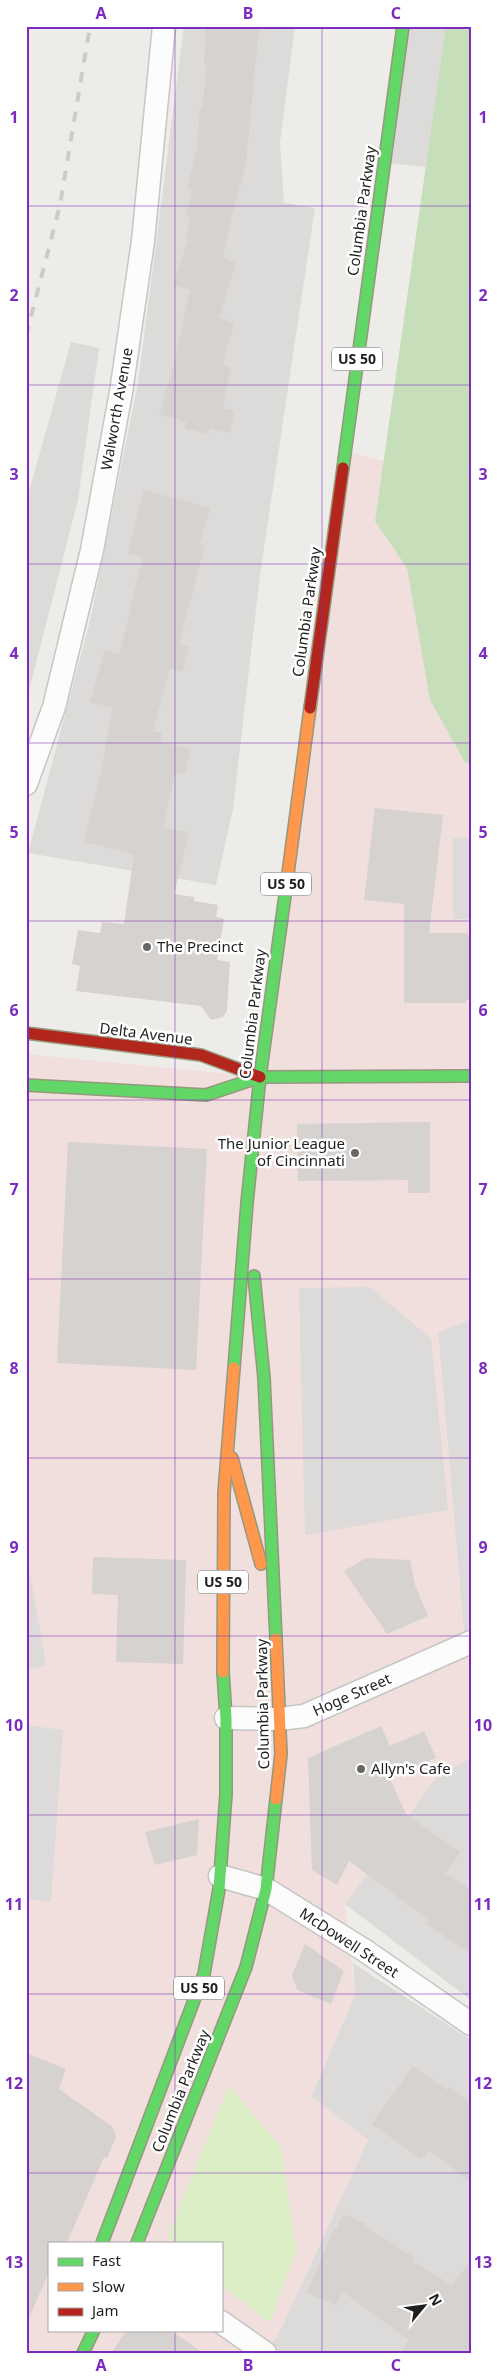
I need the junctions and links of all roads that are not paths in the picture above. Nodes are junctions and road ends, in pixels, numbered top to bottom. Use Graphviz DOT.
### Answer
graph roads {
  1 [pos="164,26"];
  2 [pos="403,26"];
  3 [pos="26,784"];
  4 [pos="26,1033"];
  5 [pos="260,1076"];
  6 [pos="471,1076"];
  7 [pos="26,1085"];
  8 [pos="247,1203"];
  9 [pos="228,1445"];
  10 [pos="262,1592"];
  11 [pos="471,1642"];
  12 [pos="274,1714"];
  13 [pos="226,1718"];
  14 [pos="220,1876"];
  15 [pos="266,1889"];
  16 [pos="471,2024"];
  17 [pos="102,2242"];
  18 [pos="137,2242"];
  19 [pos="222,2323"];
  20 [pos="93,2332"];
  21 [pos="76,2338"];
  22 [pos="73,2353"];
  23 [pos="83,2353"];
  24 [pos="265,2353"];
  1 -- 3 [label="street, Walworth Avenue"];
  2 -- 5 [label="main road, Columbia Parkway / US 50"];
  4 -- 5 [label="main road, Delta Avenue"];
  5 -- 6 [label="main road, Delta Avenue"];
  5 -- 7 [label="main road, Delta Avenue"];
  5 -- 8 [label="main road, Columbia Parkway / US 50"];
  8 -- 9 [label="main road, Columbia Parkway / US 50"];
  8 -- 12 [label="main road, Columbia Parkway / US 50"];
  9 -- 10 [label="main road"];
  9 -- 13 [label="main road, Columbia Parkway / US 50"];
  11 -- 12 [label="street, Hoge Street"];
  12 -- 13 [label="street, Hoge Street"];
  12 -- 15 [label="main road, Columbia Parkway / US 50"];
  13 -- 14 [label="main road, Columbia Parkway / US 50"];
  14 -- 15 [label="street, McDowell Street"];
  14 -- 17 [label="main road, Columbia Parkway / US 50"];
  15 -- 16 [label="street, McDowell Street"];
  15 -- 18 [label="main road, Columbia Parkway / US 50"];
  19 -- 24 [label="street"];
  20 -- 23 [label="main road"];
  21 -- 22 [label="main road"];
}
